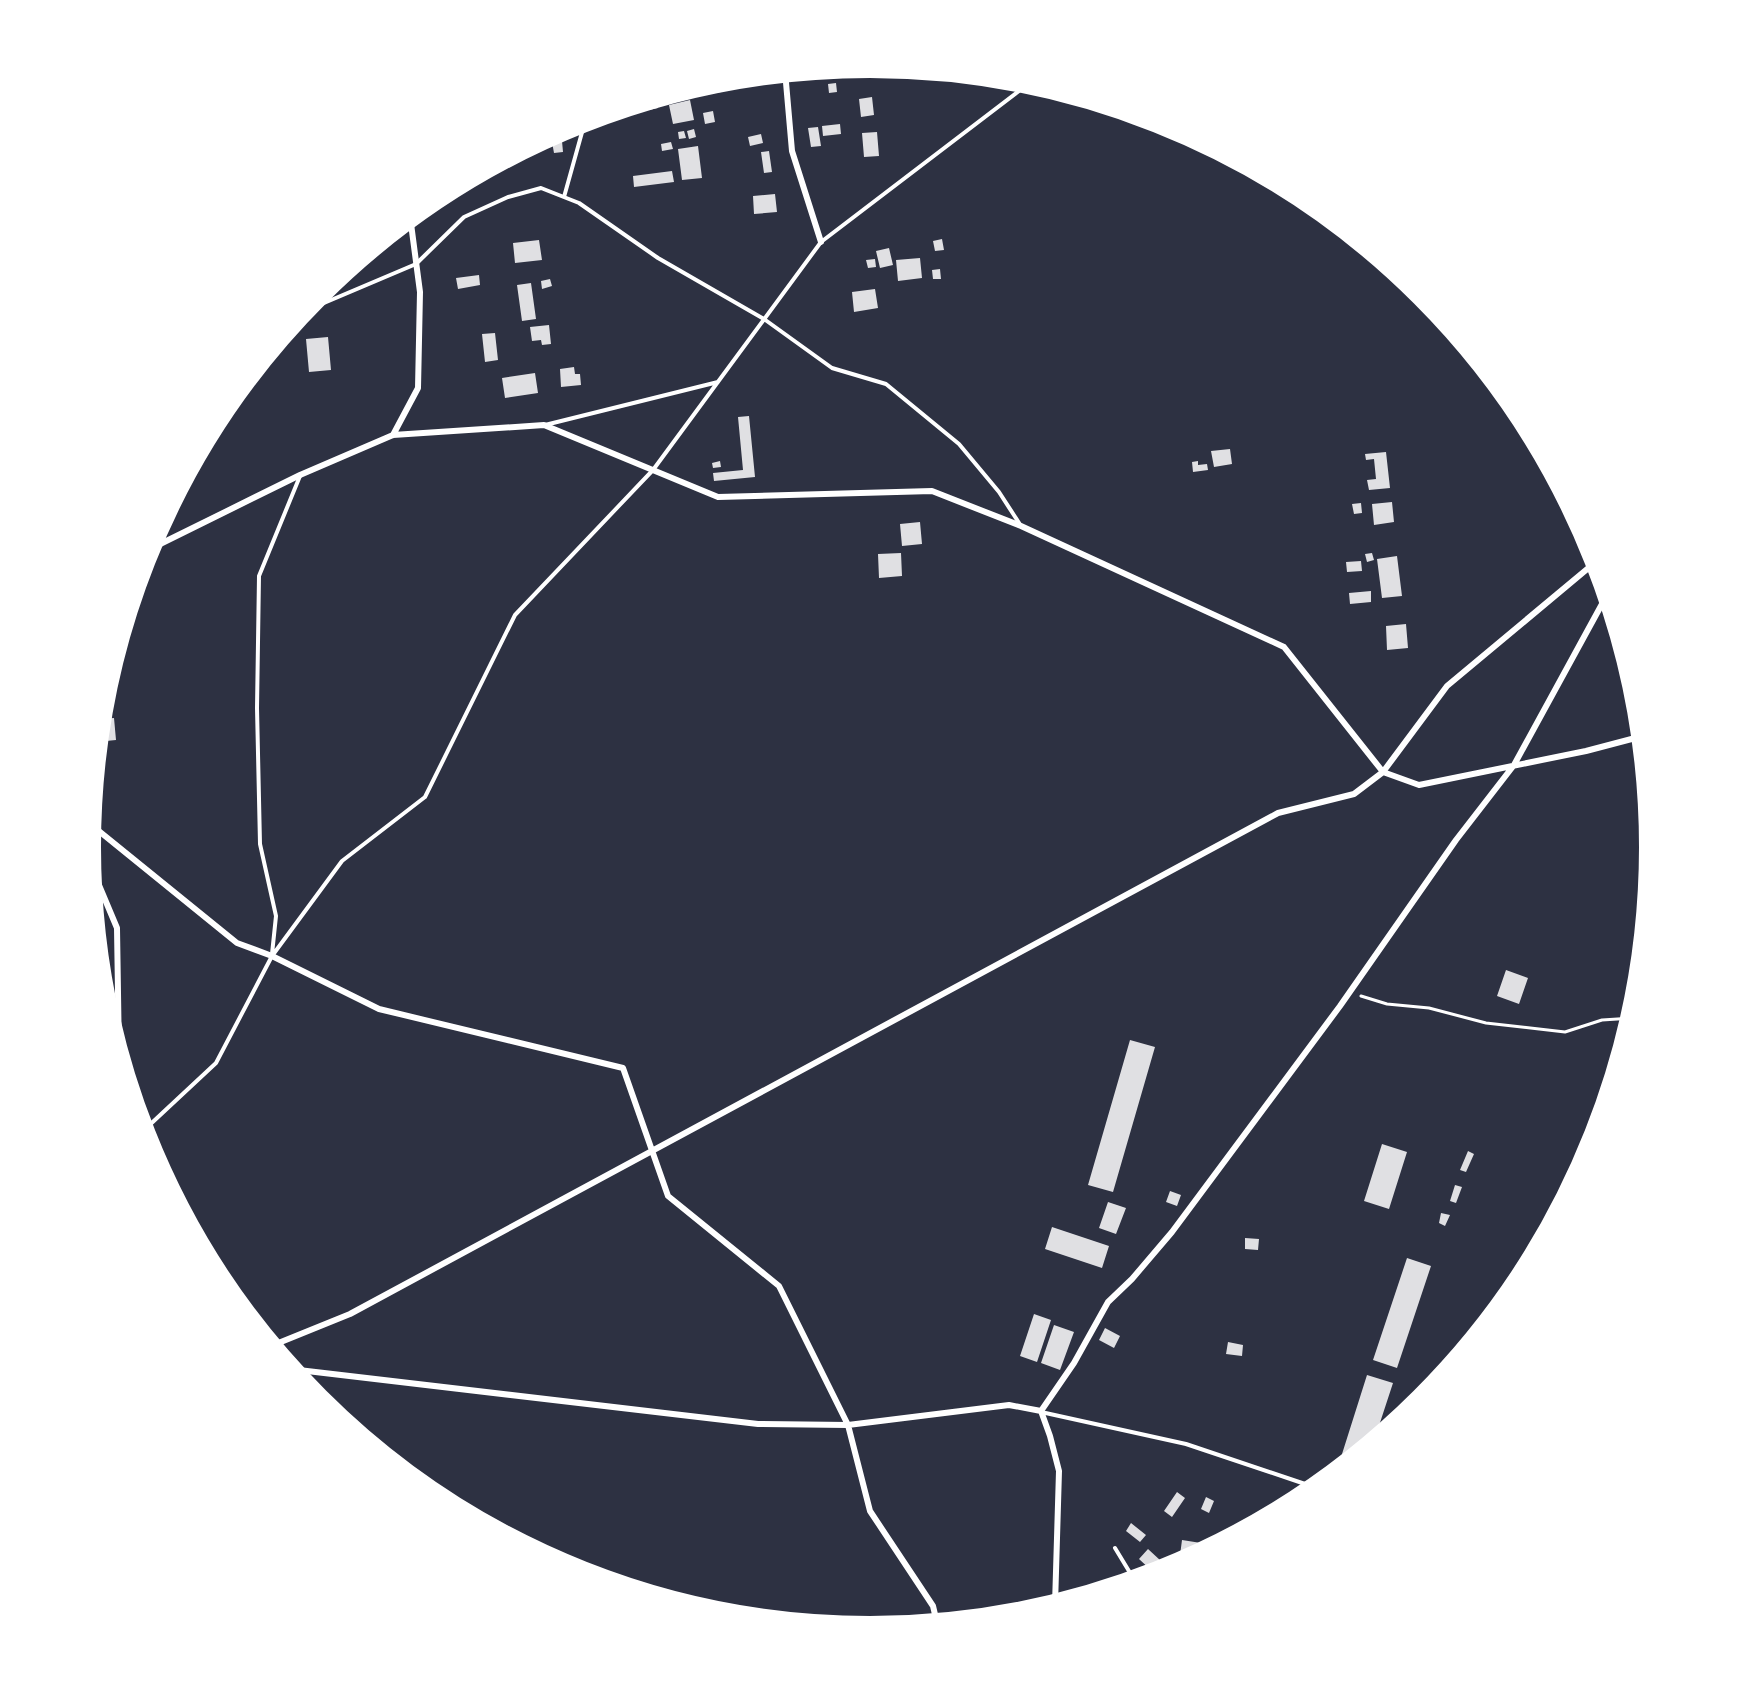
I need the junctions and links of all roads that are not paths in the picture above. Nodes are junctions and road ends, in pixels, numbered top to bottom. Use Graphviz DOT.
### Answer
graph roads {
  1 [pos="786,78"];
  2 [pos="1022,88"];
  3 [pos="583,129"];
  4 [pos="564,197"];
  5 [pos="411,225"];
  6 [pos="821,242"];
  7 [pos="416,264"];
  8 [pos="318,306"];
  9 [pos="764,319"];
  10 [pos="718,382"];
  11 [pos="544,425"];
  12 [pos="393,435"];
  13 [pos="653,470"];
  14 [pos="300,476"];
  15 [pos="1021,526"];
  16 [pos="159,545"];
  17 [pos="1590,567"];
  18 [pos="1603,601"];
  19 [pos="1635,738"];
  20 [pos="1515,765"];
  21 [pos="1383,772"];
  22 [pos="98,830"];
  23 [pos="98,884"];
  24 [pos="272,957"];
  25 [pos="119,1027"];
  26 [pos="149,1125"];
  27 [pos="652,1151"];
  28 [pos="278,1343"];
  29 [pos="302,1370"];
  30 [pos="1041,1412"];
  31 [pos="848,1425"];
  32 [pos="1306,1484"];
  33 [pos="1115,1548"];
  34 [pos="1130,1574"];
  35 [pos="1055,1597"];
  36 [pos="935,1617"];
  1 -- 6 [label="street"];
  2 -- 6 [label="lane"];
  3 -- 4 [label="lane"];
  4 -- 7 [label="lane"];
  4 -- 9 [label="lane"];
  5 -- 7 [label="street"];
  6 -- 9 [label="lane"];
  7 -- 8 [label="lane"];
  7 -- 12 [label="street"];
  9 -- 10 [label="lane"];
  9 -- 15 [label="lane"];
  10 -- 11 [label="lane"];
  10 -- 13 [label="lane"];
  11 -- 12 [label="street"];
  11 -- 13 [label="street"];
  12 -- 14 [label="street"];
  13 -- 15 [label="street"];
  13 -- 24 [label="lane"];
  14 -- 16 [label="street"];
  14 -- 24 [label="lane"];
  15 -- 21 [label="street"];
  17 -- 21 [label="street"];
  18 -- 20 [label="street"];
  19 -- 20 [label="street"];
  20 -- 21 [label="street"];
  20 -- 30 [label="street"];
  21 -- 27 [label="street"];
  22 -- 24 [label="street"];
  23 -- 25 [label="street"];
  24 -- 26 [label="lane"];
  24 -- 27 [label="street"];
  27 -- 28 [label="street"];
  27 -- 31 [label="street"];
  29 -- 31 [label="street"];
  30 -- 31 [label="street"];
  30 -- 32 [label="lane"];
  30 -- 35 [label="street"];
  31 -- 36 [label="street"];
  33 -- 34 [label="lane"];
}
